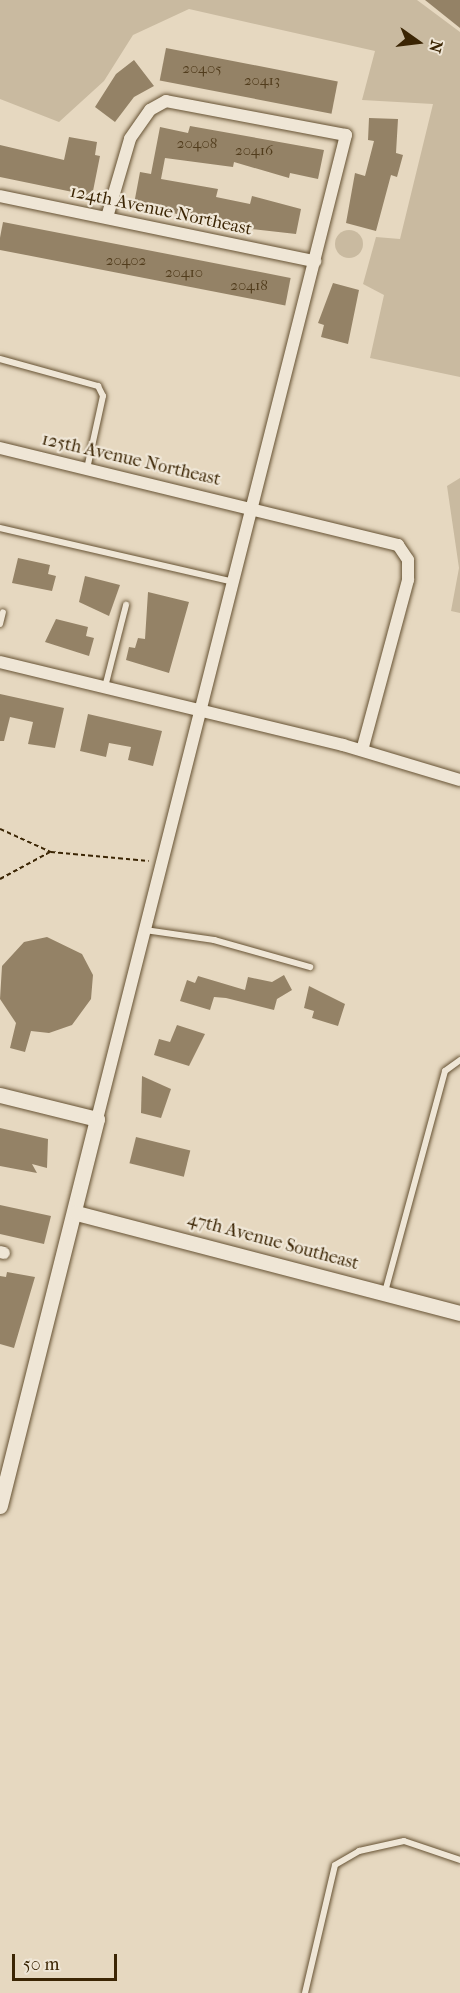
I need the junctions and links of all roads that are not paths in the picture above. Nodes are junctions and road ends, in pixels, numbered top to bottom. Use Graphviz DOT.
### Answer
graph roads {
  1 [pos="0,196"];
  2 [pos="106,217"];
  3 [pos="315,261"];
  4 [pos="0,360"];
  5 [pos="0,448"];
  6 [pos="87,468"];
  7 [pos="255,508"];
  8 [pos="0,528"];
  9 [pos="233,582"];
  10 [pos="126,605"];
  11 [pos="3,612"];
  12 [pos="0,624"];
  13 [pos="0,662"];
  14 [pos="105,687"];
  15 [pos="201,709"];
  16 [pos="362,750"];
  17 [pos="460,780"];
  18 [pos="145,930"];
  19 [pos="310,967"];
  20 [pos="460,1060"];
  21 [pos="0,1095"];
  22 [pos="97,1119"];
  23 [pos="76,1213"];
  24 [pos="385,1292"];
  25 [pos="460,1313"];
  26 [pos="0,1506"];
  27 [pos="460,1860"];
  28 [pos="305,1993"];
  1 -- 2 [label="street, 124th Avenue Northeast"];
  2 -- 3 [label="street, 124th Avenue Northeast"];
  2 -- 3 [label="street"];
  3 -- 7 [label="street"];
  4 -- 6 [label="lane"];
  5 -- 6 [label="street, 125th Avenue Northeast"];
  6 -- 7 [label="street, 125th Avenue Northeast"];
  7 -- 9 [label="street"];
  7 -- 16 [label="street, 125th Avenue Northeast"];
  8 -- 9 [label="lane"];
  9 -- 15 [label="street"];
  10 -- 14 [label="lane"];
  11 -- 12 [label="lane"];
  13 -- 14 [label="street"];
  14 -- 15 [label="street"];
  15 -- 16 [label="street"];
  15 -- 18 [label="street"];
  16 -- 17 [label="street"];
  18 -- 19 [label="lane"];
  18 -- 22 [label="street"];
  20 -- 24 [label="lane"];
  21 -- 22 [label="street"];
  22 -- 23 [label="street"];
  23 -- 24 [label="street, 47th Avenue Southeast"];
  23 -- 26 [label="street"];
  24 -- 25 [label="street, 47th Avenue Southeast"];
  27 -- 28 [label="lane"];
}
